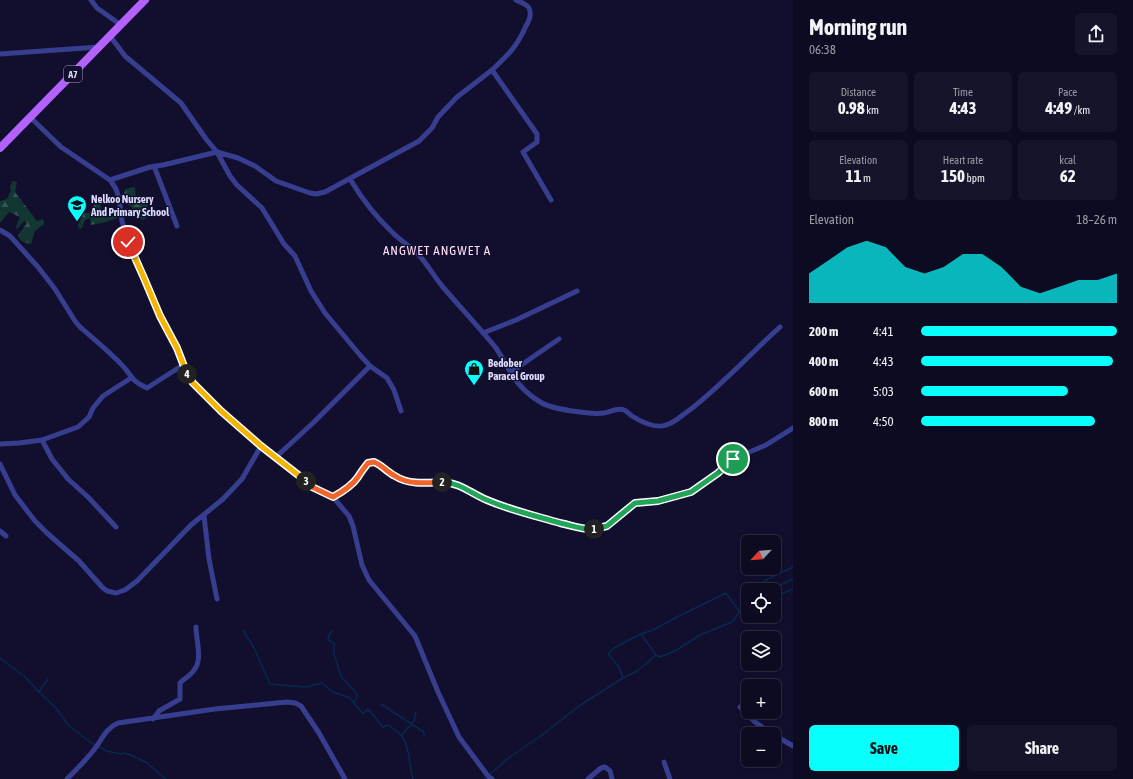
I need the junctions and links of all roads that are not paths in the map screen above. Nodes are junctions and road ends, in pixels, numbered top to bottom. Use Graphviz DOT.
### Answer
graph roads {
  1 [pos="91,0"];
  2 [pos="145,0"];
  3 [pos="516,0"];
  4 [pos="121,25"];
  5 [pos="110,36"];
  6 [pos="100,46"];
  7 [pos="0,54"];
  8 [pos="492,70"];
  9 [pos="30,117"];
  10 [pos="0,148"];
  11 [pos="216,152"];
  12 [pos="154,166"];
  13 [pos="350,179"];
  14 [pos="110,180"];
  15 [pos="551,200"];
  16 [pos="177,226"];
  17 [pos="0,230"];
  18 [pos="577,291"];
  19 [pos="780,327"];
  20 [pos="483,333"];
  21 [pos="559,339"];
  22 [pos="183,365"];
  23 [pos="370,366"];
  24 [pos="511,372"];
  25 [pos="132,378"];
  26 [pos="401,411"];
  27 [pos="793,428"];
  28 [pos="42,440"];
  29 [pos="0,444"];
  30 [pos="261,446"];
  31 [pos="276,457"];
  32 [pos="0,464"];
  33 [pos="333,497"];
  34 [pos="204,516"];
  35 [pos="116,527"];
  36 [pos="0,531"];
  37 [pos="6,536"];
  38 [pos="217,599"];
  39 [pos="196,627"];
  40 [pos="740,707"];
  41 [pos="153,719"];
  42 [pos="762,727"];
  43 [pos="781,739"];
  44 [pos="793,746"];
  45 [pos="664,762"];
  46 [pos="67,779"];
  47 [pos="345,779"];
  48 [pos="492,779"];
  49 [pos="588,779"];
  50 [pos="612,779"];
  51 [pos="670,779"];
  1 -- 4 [label="street"];
  2 -- 4 [label="main road, A7"];
  3 -- 8 [label="street"];
  4 -- 5 [label="main road, A7"];
  5 -- 6 [label="main road, A7"];
  5 -- 11 [label="street"];
  6 -- 7 [label="street"];
  6 -- 9 [label="main road, A7"];
  8 -- 13 [label="street"];
  8 -- 15 [label="street"];
  9 -- 10 [label="main road, A7"];
  9 -- 14 [label="street"];
  11 -- 12 [label="street"];
  11 -- 13 [label="street"];
  11 -- 23 [label="street"];
  12 -- 14 [label="street"];
  12 -- 16 [label="street"];
  13 -- 20 [label="street"];
  14 -- 22 [label="street"];
  17 -- 25 [label="street"];
  18 -- 20 [label="street"];
  19 -- 24 [label="street"];
  20 -- 24 [label="street"];
  21 -- 24 [label="street"];
  22 -- 25 [label="street"];
  22 -- 30 [label="street"];
  23 -- 26 [label="street"];
  23 -- 31 [label="street"];
  25 -- 28 [label="street"];
  27 -- 33 [label="street"];
  28 -- 29 [label="street"];
  28 -- 35 [label="street"];
  30 -- 31 [label="street"];
  30 -- 34 [label="street"];
  31 -- 33 [label="street"];
  32 -- 34 [label="street"];
  33 -- 48 [label="street"];
  34 -- 38 [label="street"];
  36 -- 37 [label="street"];
  39 -- 41 [label="street"];
  40 -- 42 [label="street"];
  41 -- 46 [label="street"];
  41 -- 47 [label="street"];
  43 -- 44 [label="street"];
  45 -- 51 [label="street"];
  49 -- 50 [label="street"];
}
